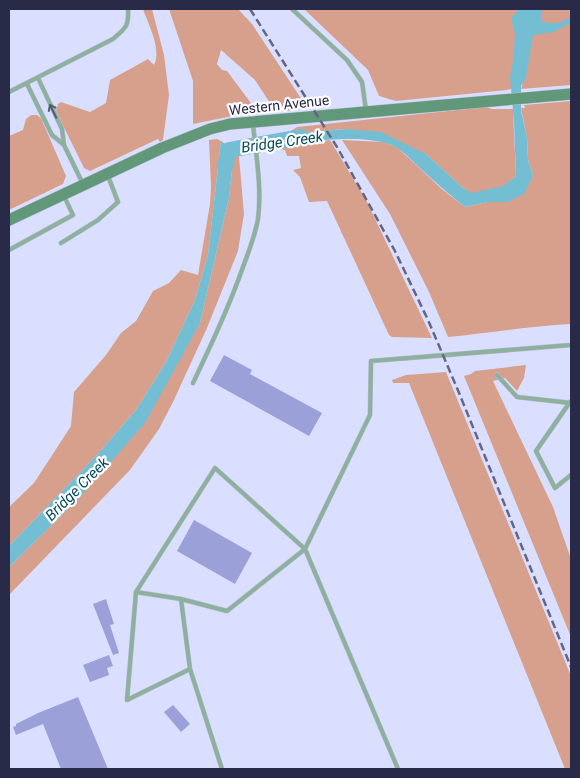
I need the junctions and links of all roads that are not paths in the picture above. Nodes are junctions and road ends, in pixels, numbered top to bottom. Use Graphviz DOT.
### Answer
graph roads {
  1 [pos="128,9"];
  2 [pos="292,9"];
  3 [pos="38,78"];
  4 [pos="27,84"];
  5 [pos="9,92"];
  6 [pos="571,94"];
  7 [pos="366,112"];
  8 [pos="252,121"];
  9 [pos="64,145"];
  10 [pos="107,174"];
  11 [pos="83,184"];
  12 [pos="63,194"];
  13 [pos="9,220"];
  14 [pos="61,243"];
  15 [pos="9,250"];
  16 [pos="571,345"];
  17 [pos="497,375"];
  18 [pos="192,383"];
  19 [pos="571,402"];
  20 [pos="571,475"];
  21 [pos="305,549"];
  22 [pos="136,592"];
  23 [pos="181,599"];
  24 [pos="190,669"];
  25 [pos="222,769"];
  26 [pos="398,769"];
  1 -- 3 [label="lane"];
  2 -- 7 [label="lane"];
  3 -- 4 [label="lane"];
  9 -- 3 [label="lane, one-way"];
  4 -- 5 [label="lane"];
  4 -- 9 [label="lane"];
  6 -- 7 [label="street, Western Avenue"];
  7 -- 8 [label="street, Western Avenue"];
  8 -- 10 [label="street, Western Avenue"];
  8 -- 18 [label="lane"];
  9 -- 11 [label="lane"];
  10 -- 11 [label="street, Western Avenue"];
  10 -- 14 [label="lane"];
  11 -- 12 [label="street, Western Avenue"];
  12 -- 13 [label="street, Western Avenue"];
  12 -- 15 [label="lane"];
  16 -- 21 [label="lane"];
  17 -- 19 [label="lane"];
  19 -- 20 [label="lane"];
  21 -- 22 [label="lane"];
  21 -- 23 [label="lane"];
  21 -- 26 [label="lane"];
  22 -- 23 [label="lane"];
  22 -- 24 [label="lane"];
  23 -- 24 [label="lane"];
  24 -- 25 [label="lane"];
}
